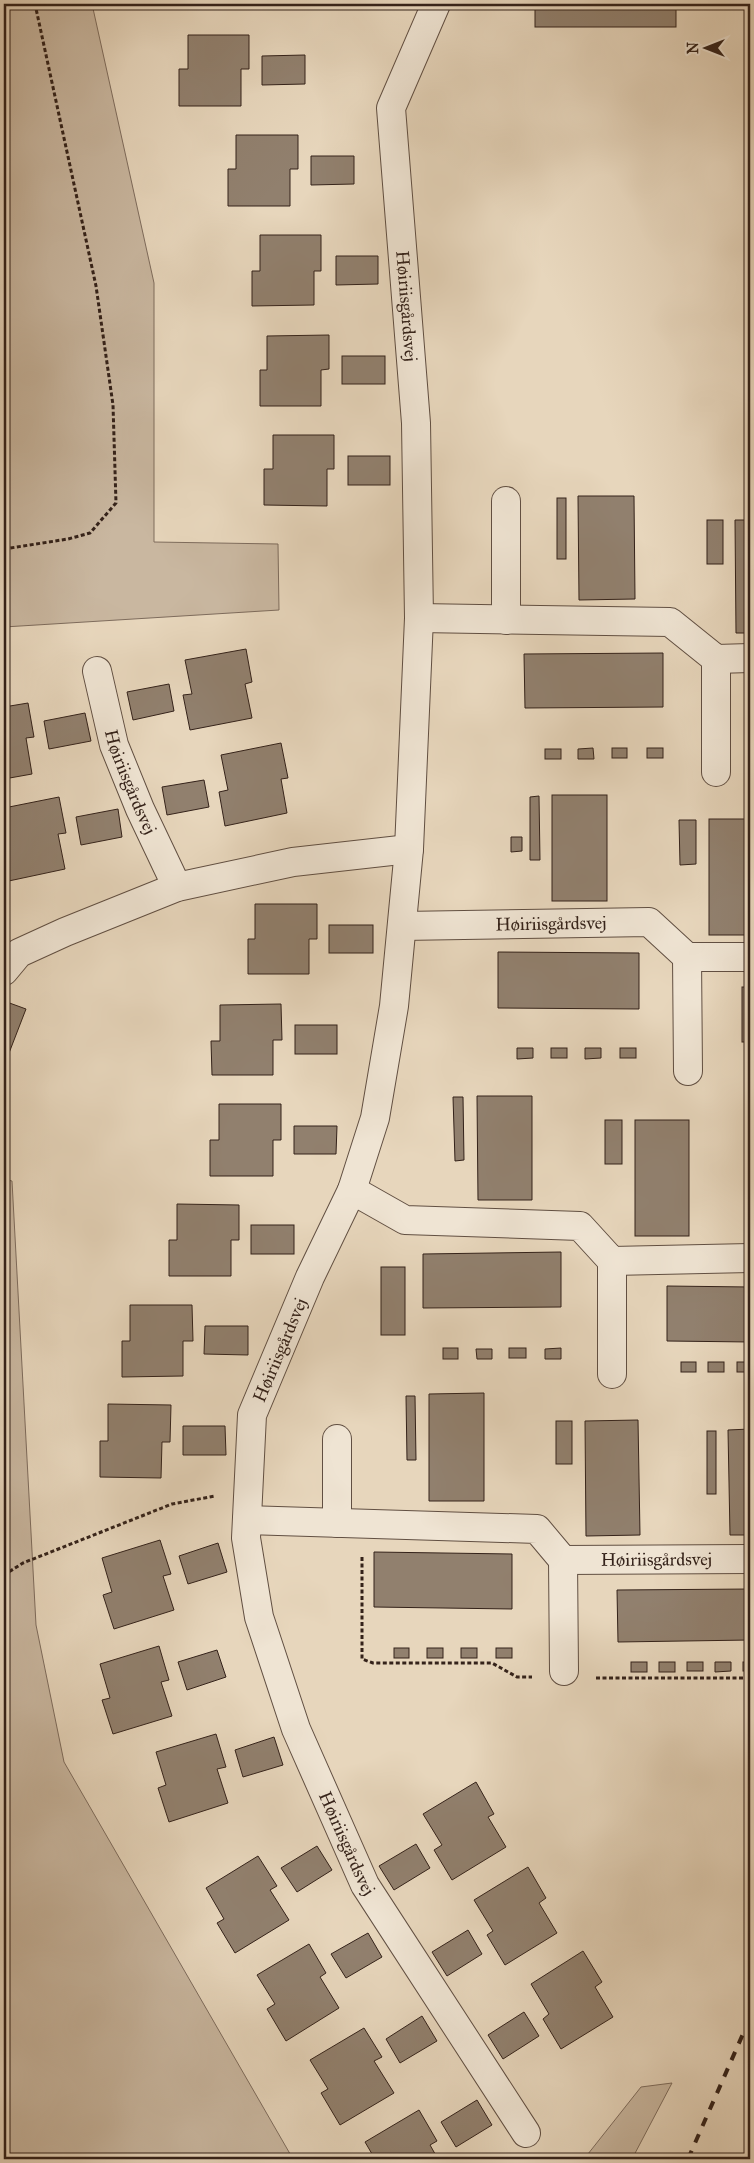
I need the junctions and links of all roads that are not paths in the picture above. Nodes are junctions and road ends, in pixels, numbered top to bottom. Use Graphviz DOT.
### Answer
graph roads {
  1 [pos="436,4"];
  2 [pos="506,501"];
  3 [pos="419,618"];
  4 [pos="506,620"];
  5 [pos="716,658"];
  6 [pos="750,658"];
  7 [pos="97,671"];
  8 [pos="716,772"];
  9 [pos="409,849"];
  10 [pos="177,886"];
  11 [pos="402,926"];
  12 [pos="688,957"];
  13 [pos="750,957"];
  14 [pos="4,971"];
  15 [pos="688,1071"];
  16 [pos="352,1190"];
  17 [pos="750,1258"];
  18 [pos="612,1261"];
  19 [pos="612,1374"];
  20 [pos="337,1439"];
  21 [pos="247,1520"];
  22 [pos="349,1523"];
  23 [pos="750,1559"];
  24 [pos="563,1560"];
  25 [pos="564,1671"];
  26 [pos="526,2133"];
  1 -- 3 [label="street, Høiriisgårdsvej"];
  2 -- 4 [label="street"];
  3 -- 4 [label="street"];
  3 -- 9 [label="street, Høiriisgårdsvej"];
  4 -- 5 [label="street"];
  5 -- 6 [label="street"];
  5 -- 8 [label="street"];
  7 -- 10 [label="street, Høiriisgårdsvej"];
  9 -- 10 [label="street"];
  9 -- 11 [label="street, Høiriisgårdsvej"];
  10 -- 14 [label="street"];
  11 -- 12 [label="street, Høiriisgårdsvej"];
  11 -- 16 [label="street, Høiriisgårdsvej"];
  12 -- 13 [label="street"];
  12 -- 15 [label="street"];
  16 -- 18 [label="street"];
  16 -- 21 [label="street, Høiriisgårdsvej"];
  17 -- 18 [label="street"];
  18 -- 19 [label="street"];
  20 -- 22 [label="street"];
  21 -- 22 [label="street"];
  21 -- 26 [label="street, Høiriisgårdsvej"];
  22 -- 24 [label="street"];
  23 -- 24 [label="street, Høiriisgårdsvej"];
  24 -- 25 [label="street"];
}
